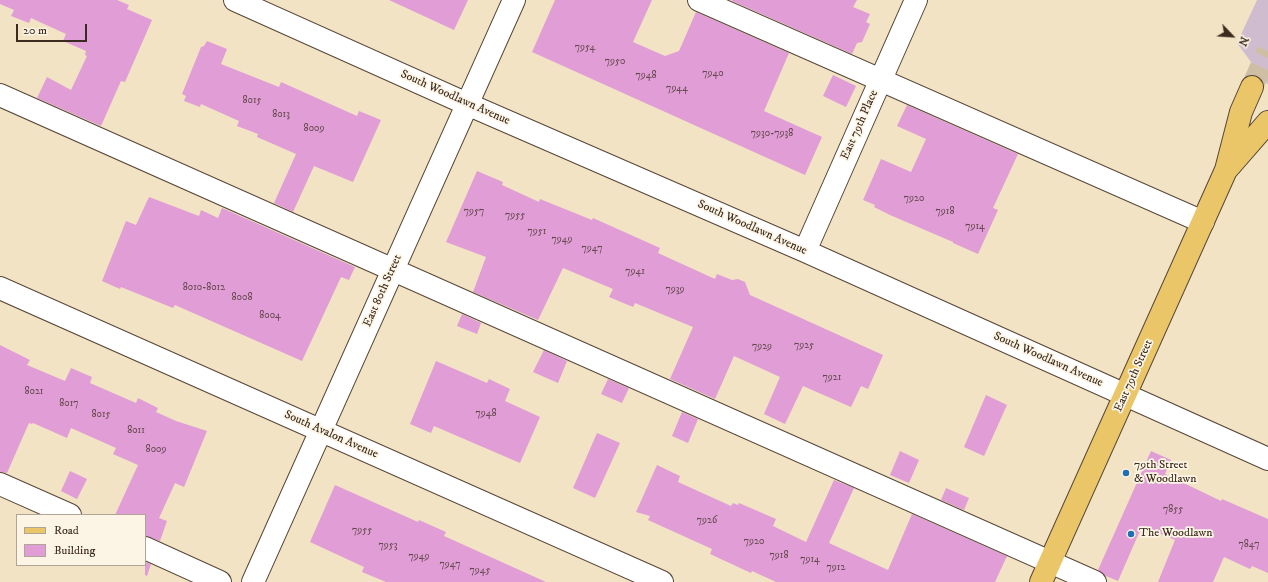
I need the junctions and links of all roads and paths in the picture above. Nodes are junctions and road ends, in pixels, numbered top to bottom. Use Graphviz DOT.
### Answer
graph roads {
  1 [pos="234,0"];
  2 [pos="514,0"];
  3 [pos="699,0"];
  4 [pos="916,0"];
  5 [pos="880,80"];
  6 [pos="1252,87"];
  7 [pos="0,95"];
  8 [pos="468,104"];
  9 [pos="1268,122"];
  10 [pos="1226,170"];
  11 [pos="1203,222"];
  12 [pos="805,251"];
  13 [pos="393,269"];
  14 [pos="0,288"];
  15 [pos="1125,395"];
  16 [pos="321,431"];
  17 [pos="1268,459"];
  18 [pos="0,484"];
  19 [pos="68,514"];
  20 [pos="146,548"];
  21 [pos="1050,562"];
  22 [pos="220,582"];
  23 [pos="253,582"];
  24 [pos="662,582"];
  25 [pos="1041,582"];
  26 [pos="1095,582"];
  1 -- 8 [label="street, South Woodlawn Avenue"];
  2 -- 8 [label="street, East 80th Street"];
  3 -- 5 [label="street"];
  4 -- 5 [label="street, East 79th Place"];
  5 -- 11 [label="street"];
  5 -- 12 [label="street, East 79th Place"];
  6 -- 10 [label="main road, East 79th Street"];
  7 -- 13 [label="street"];
  8 -- 12 [label="street, South Woodlawn Avenue"];
  8 -- 13 [label="street, East 80th Street"];
  9 -- 10 [label="main road, East 79th Street"];
  10 -- 11 [label="main road, East 79th Street"];
  11 -- 15 [label="main road, East 79th Street"];
  12 -- 15 [label="street, South Woodlawn Avenue"];
  13 -- 16 [label="street, East 80th Street"];
  13 -- 21 [label="street"];
  14 -- 16 [label="street, South Avalon Avenue"];
  15 -- 17 [label="street, South Woodlawn Avenue"];
  15 -- 21 [label="main road, East 79th Street"];
  16 -- 23 [label="street, East 80th Street"];
  16 -- 24 [label="street, South Avalon Avenue"];
  18 -- 19 [label="street"];
  20 -- 22 [label="street"];
  21 -- 25 [label="main road, East 79th Street"];
  21 -- 26 [label="street"];
}
